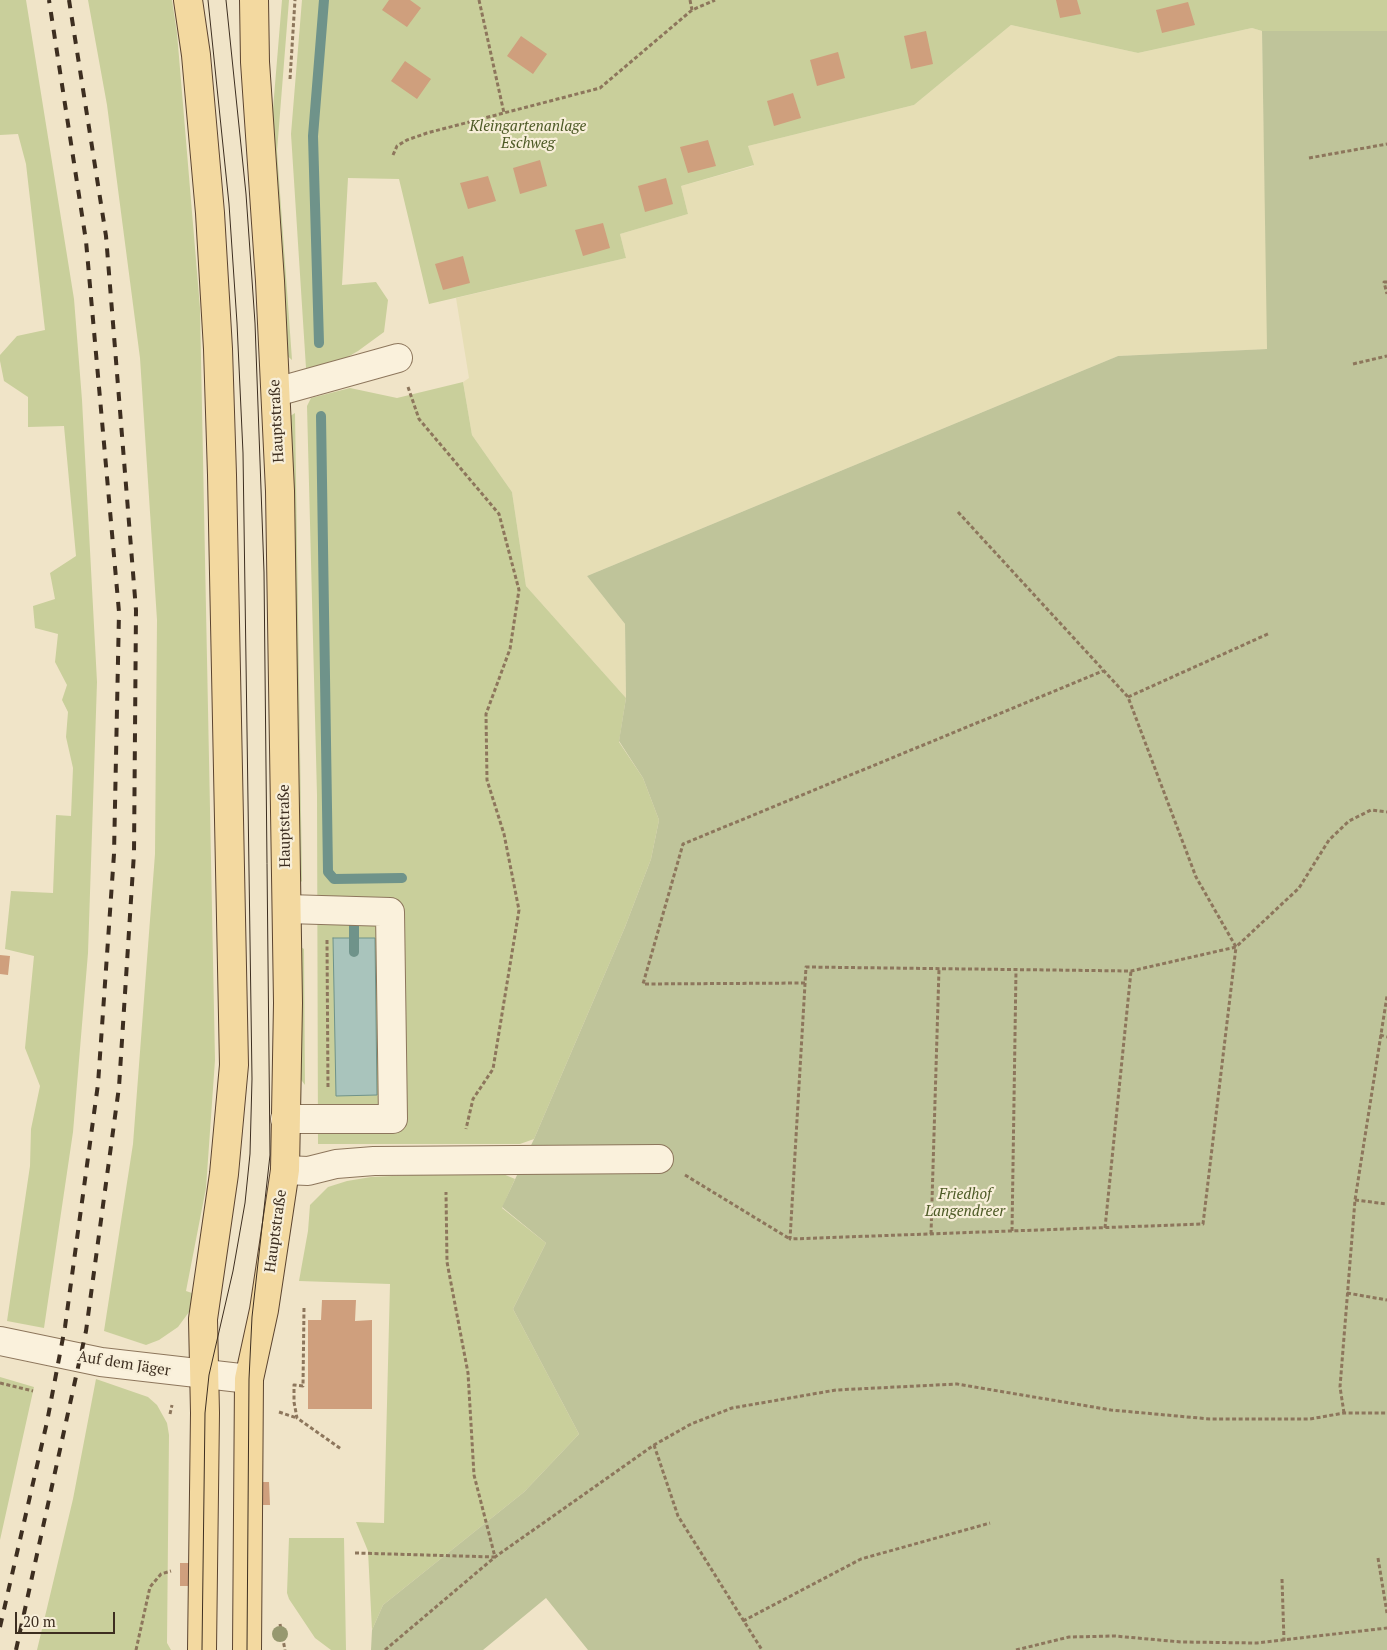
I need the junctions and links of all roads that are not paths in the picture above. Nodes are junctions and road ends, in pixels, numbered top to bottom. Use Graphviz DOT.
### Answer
graph roads {
  1 [pos="188,0"];
  2 [pos="254,0"];
  3 [pos="398,358"];
  4 [pos="276,392"];
  5 [pos="287,908"];
  6 [pos="285,1119"];
  7 [pos="659,1159"];
  8 [pos="285,1170"];
  9 [pos="0,1341"];
  10 [pos="203,1375"];
  11 [pos="248,1379"];
  12 [pos="202,1650"];
  13 [pos="247,1650"];
  1 -- 10 [label="main road"];
  2 -- 4 [label="main road, Hauptstraße"];
  3 -- 4 [label="street"];
  4 -- 5 [label="main road, Hauptstraße"];
  5 -- 6 [label="main road, Hauptstraße"];
  5 -- 6 [label="street"];
  6 -- 8 [label="main road, Hauptstraße"];
  7 -- 8 [label="street"];
  8 -- 11 [label="main road, Hauptstraße"];
  9 -- 10 [label="street, Auf dem Jäger"];
  10 -- 11 [label="street, Auf dem Jäger"];
  10 -- 12 [label="main road"];
  11 -- 13 [label="main road, Hauptstraße"];
}
